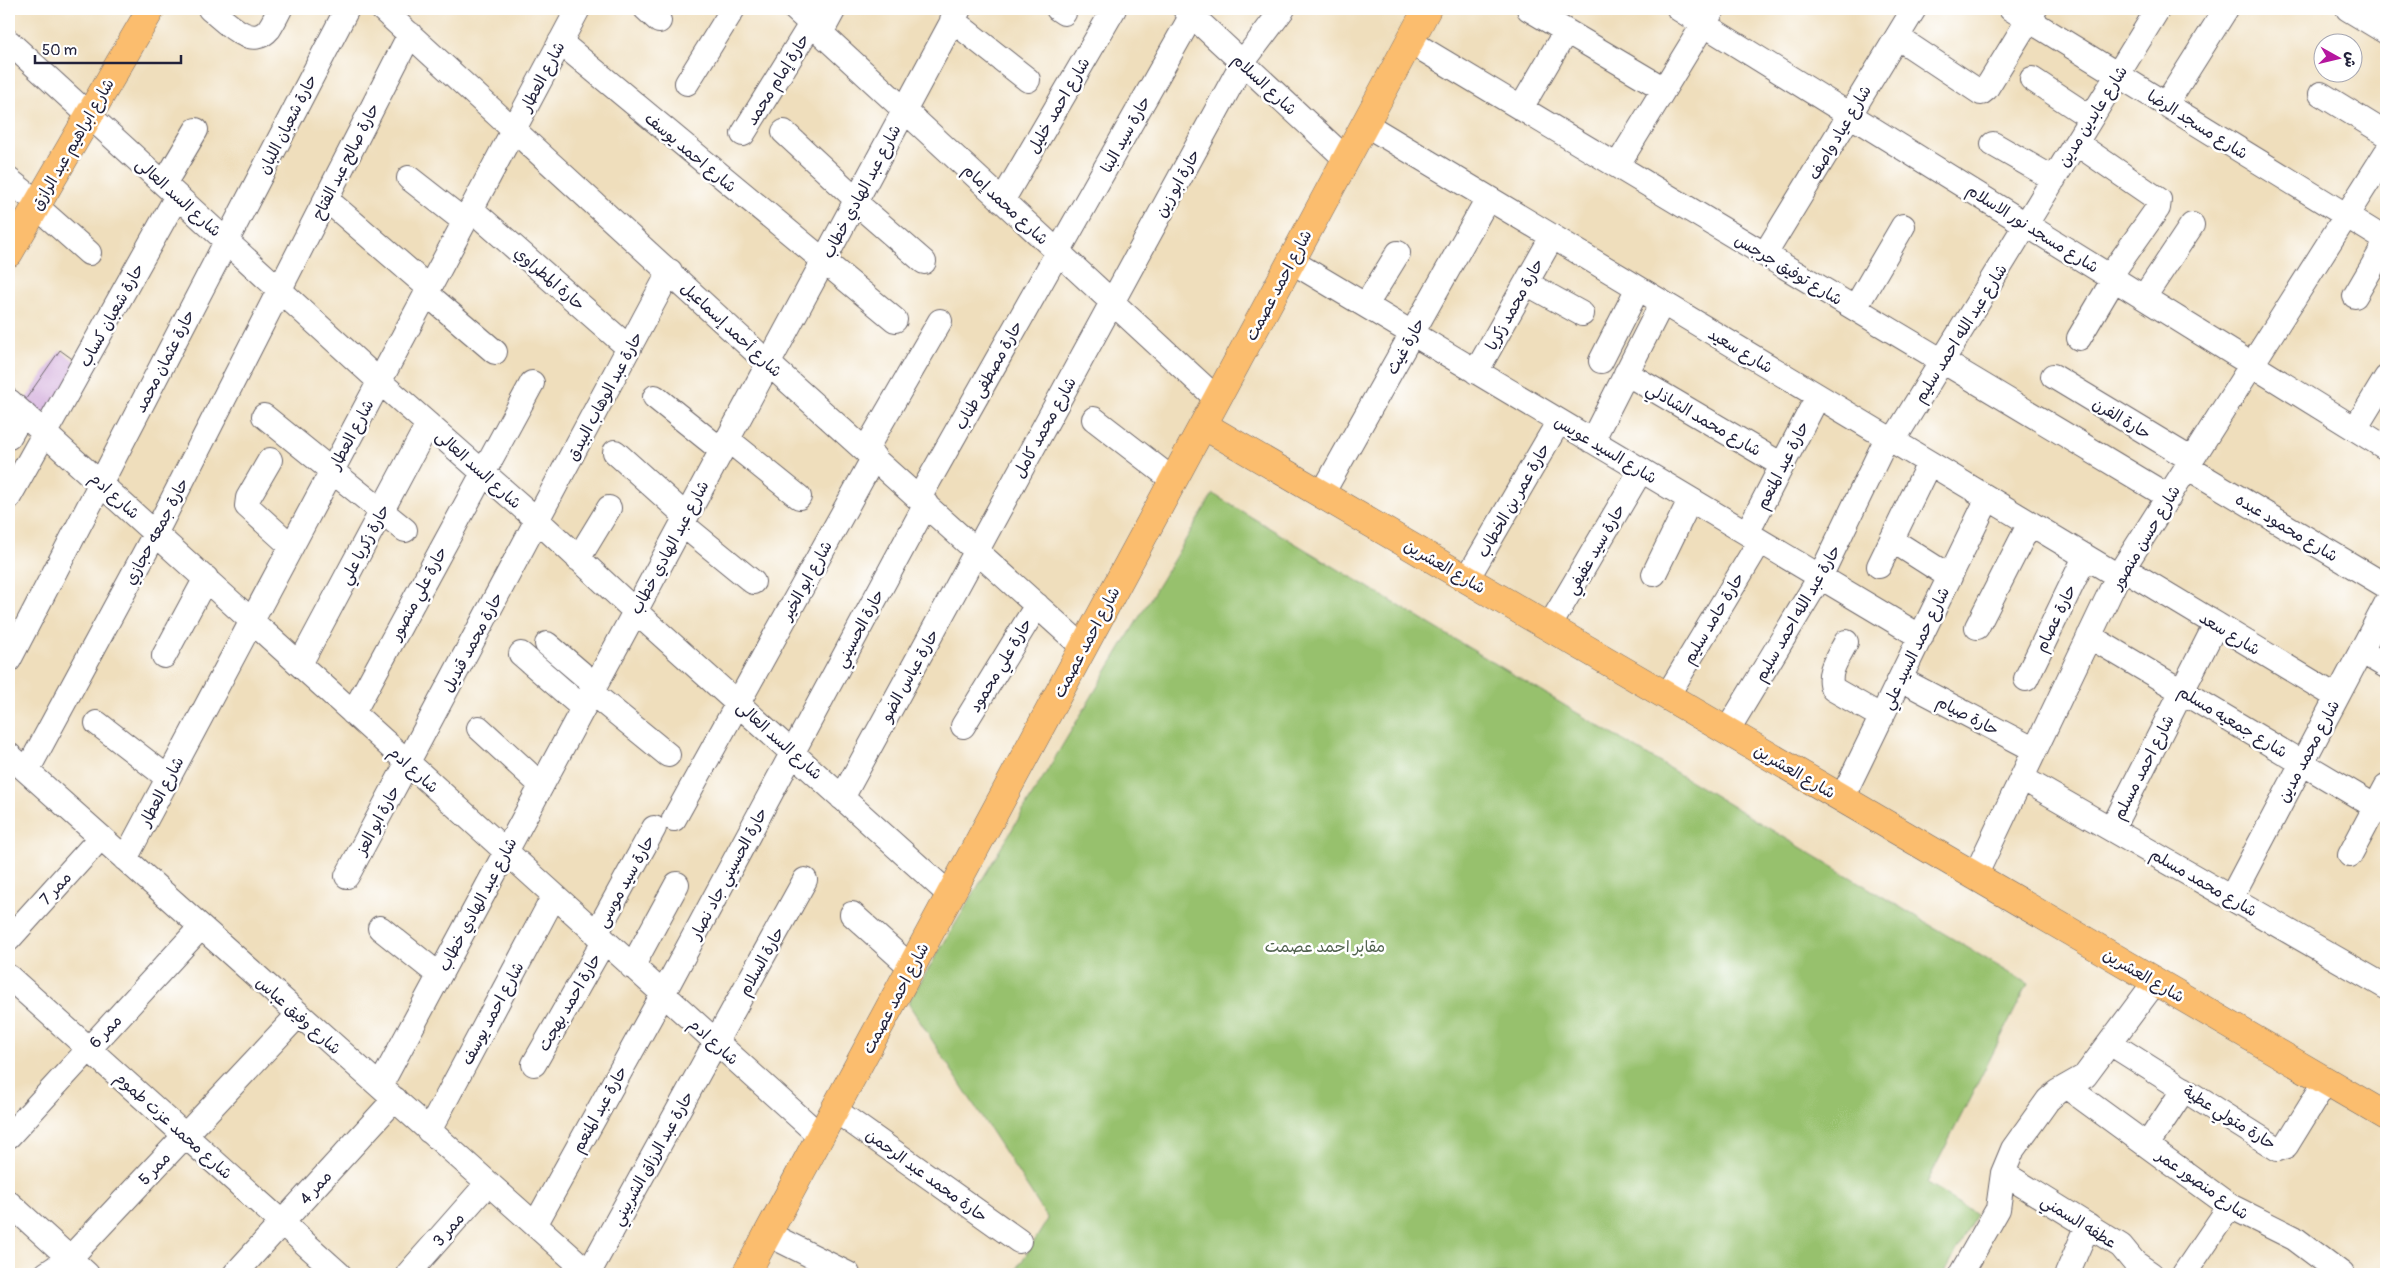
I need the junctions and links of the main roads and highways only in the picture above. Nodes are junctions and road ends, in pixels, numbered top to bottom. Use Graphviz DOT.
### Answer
graph roads {
  1 [pos="151,9"];
  2 [pos="1421,11"];
  3 [pos="9,253"];
  4 [pos="1203,425"];
  5 [pos="2386,1116"];
  6 [pos="746,1274"];
  1 -- 3 [label="main road, شارع ابراهيم عبد الرازق"];
  2 -- 4 [label="main road, شارع احمد عصمت"];
  4 -- 5 [label="main road, شارع العشرين"];
  4 -- 6 [label="main road, شارع احمد عصمت"];
}
